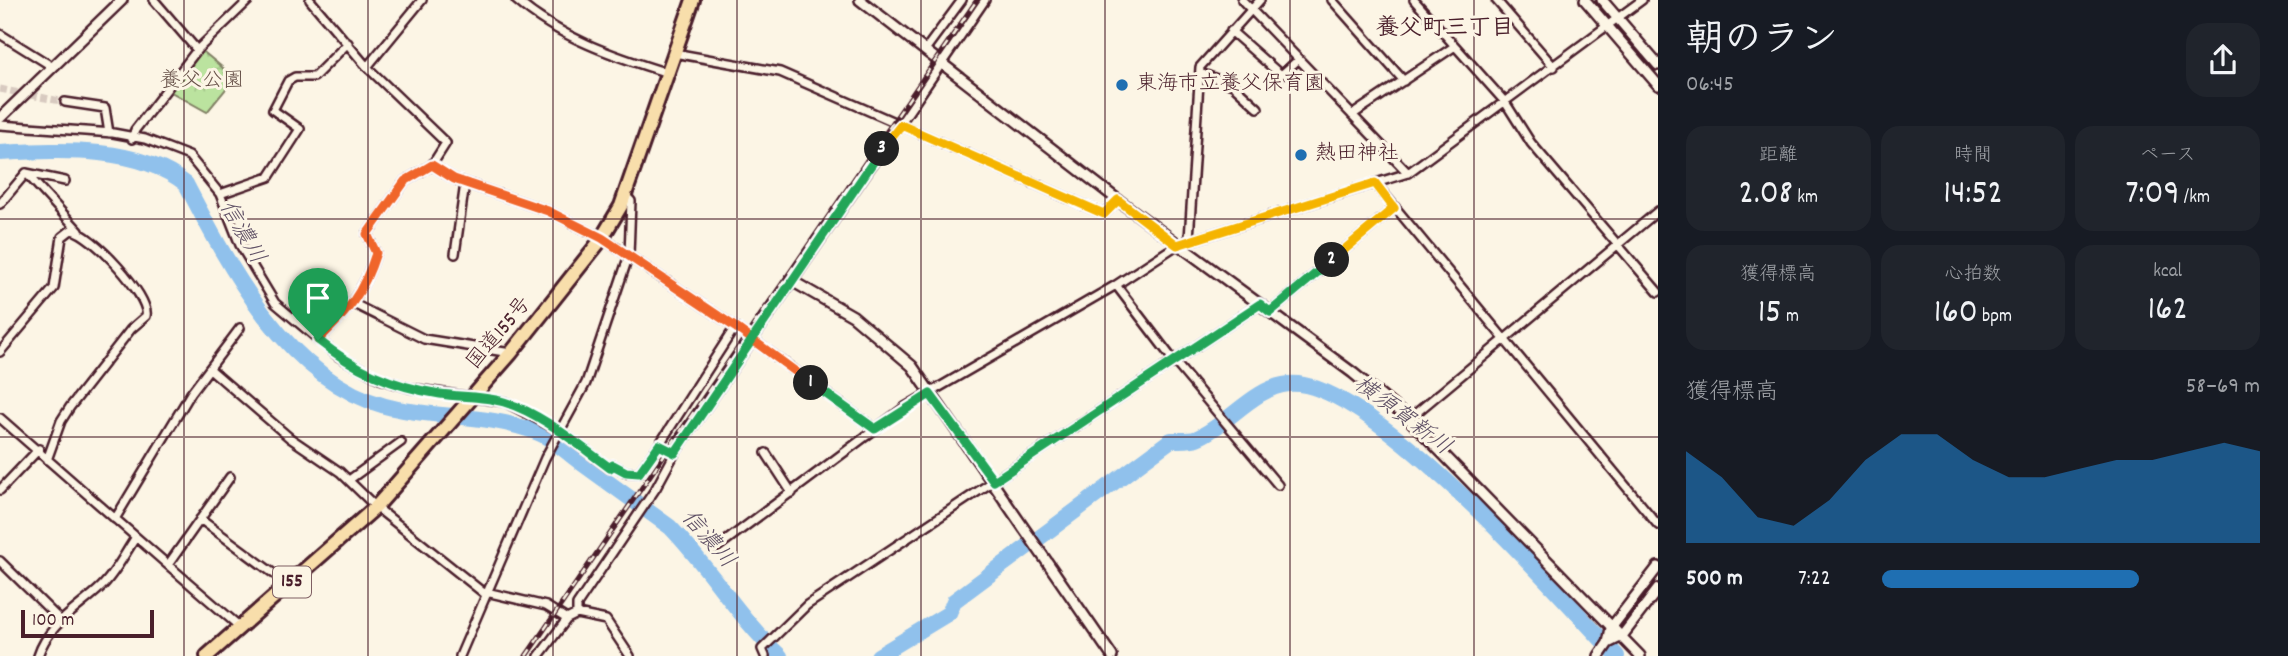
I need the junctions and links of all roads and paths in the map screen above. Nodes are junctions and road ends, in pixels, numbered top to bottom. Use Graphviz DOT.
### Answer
graph roads {
  1 [pos="122,0"];
  2 [pos="154,0"];
  3 [pos="249,0"];
  4 [pos="310,0"];
  5 [pos="422,0"];
  6 [pos="516,0"];
  7 [pos="692,0"];
  8 [pos="860,0"];
  9 [pos="962,0"];
  10 [pos="985,0"];
  11 [pos="1242,0"];
  12 [pos="1260,0"];
  13 [pos="1332,0"];
  14 [pos="1414,0"];
  15 [pos="1496,0"];
  16 [pos="1585,0"];
  17 [pos="1602,0"];
  18 [pos="1642,0"];
  19 [pos="1249,10"];
  20 [pos="1618,19"];
  21 [pos="1607,27"];
  22 [pos="1231,31"];
  23 [pos="0,34"];
  24 [pos="348,43"];
  25 [pos="1455,46"];
  26 [pos="197,50"];
  27 [pos="925,50"];
  28 [pos="673,53"];
  29 [pos="1298,60"];
  30 [pos="942,63"];
  31 [pos="1658,65"];
  32 [pos="367,66"];
  33 [pos="53,67"];
  34 [pos="1554,67"];
  35 [pos="668,73"];
  36 [pos="1200,73"];
  37 [pos="1404,81"];
  38 [pos="1658,85"];
  39 [pos="65,102"];
  40 [pos="1505,102"];
  41 [pos="1258,108"];
  42 [pos="1352,115"];
  43 [pos="0,118"];
  44 [pos="0,125"];
  45 [pos="901,125"];
  46 [pos="109,133"];
  47 [pos="132,139"];
  48 [pos="432,165"];
  49 [pos="26,173"];
  50 [pos="1408,173"];
  51 [pos="65,181"];
  52 [pos="465,183"];
  53 [pos="1375,183"];
  54 [pos="220,194"];
  55 [pos="625,195"];
  56 [pos="1118,200"];
  57 [pos="0,204"];
  58 [pos="1394,208"];
  59 [pos="1658,211"];
  60 [pos="79,231"];
  61 [pos="602,238"];
  62 [pos="1189,239"];
  63 [pos="1177,245"];
  64 [pos="1618,245"];
  65 [pos="455,254"];
  66 [pos="629,255"];
  67 [pos="792,281"];
  68 [pos="1116,285"];
  69 [pos="1658,292"];
  70 [pos="355,304"];
  71 [pos="1260,304"];
  72 [pos="1270,312"];
  73 [pos="735,327"];
  74 [pos="240,328"];
  75 [pos="1503,339"];
  76 [pos="318,340"];
  77 [pos="752,340"];
  78 [pos="0,352"];
  79 [pos="511,353"];
  80 [pos="1174,361"];
  81 [pos="210,369"];
  82 [pos="930,394"];
  83 [pos="471,399"];
  84 [pos="0,418"];
  85 [pos="1409,419"];
  86 [pos="875,429"];
  87 [pos="559,434"];
  88 [pos="401,442"];
  89 [pos="659,445"];
  90 [pos="39,449"];
  91 [pos="675,453"];
  92 [pos="766,453"];
  93 [pos="47,460"];
  94 [pos="230,477"];
  95 [pos="349,481"];
  96 [pos="994,481"];
  97 [pos="1278,485"];
  98 [pos="0,490"];
  99 [pos="792,493"];
  100 [pos="376,507"];
  101 [pos="116,519"];
  102 [pos="200,519"];
  103 [pos="1658,524"];
  104 [pos="136,537"];
  105 [pos="715,549"];
  106 [pos="0,561"];
  107 [pos="168,565"];
  108 [pos="1658,567"];
  109 [pos="289,584"];
  110 [pos="1658,589"];
  111 [pos="485,593"];
  112 [pos="577,614"];
  113 [pos="567,620"];
  114 [pos="61,621"];
  115 [pos="1612,626"];
  116 [pos="240,628"];
  117 [pos="1622,636"];
  118 [pos="1608,643"];
  119 [pos="1600,654"];
  120 [pos="38,656"];
  121 [pos="207,656"];
  122 [pos="460,656"];
  123 [pos="539,656"];
  124 [pos="630,656"];
  125 [pos="765,656"];
  126 [pos="1112,656"];
  127 [pos="1640,656"];
  1 -- 33 [label="street"];
  2 -- 26 [label="street"];
  3 -- 26 [label="street"];
  4 -- 24 [label="street"];
  5 -- 32 [label="street"];
  6 -- 35 [label="street"];
  7 -- 28 [label="highway, 国道155号 / 155"];
  8 -- 27 [label="street"];
  9 -- 27 [label="street"];
  10 -- 30 [label="street"];
  11 -- 19 [label="street"];
  12 -- 19 [label="street"];
  13 -- 37 [label="street"];
  14 -- 25 [label="street"];
  15 -- 34 [label="street"];
  16 -- 21 [label="street"];
  17 -- 20 [label="street"];
  18 -- 20 [label="street"];
  19 -- 22 [label="street"];
  19 -- 29 [label="street"];
  20 -- 21 [label="street"];
  20 -- 31 [label="street"];
  21 -- 34 [label="street"];
  21 -- 38 [label="street"];
  22 -- 29 [label="street"];
  22 -- 36 [label="street"];
  23 -- 33 [label="street"];
  24 -- 32 [label="street"];
  24 -- 54 [label="street"];
  25 -- 37 [label="street"];
  25 -- 40 [label="street"];
  26 -- 47 [label="street"];
  27 -- 30 [label="street"];
  28 -- 35 [label="highway, 国道155号 / 155"];
  28 -- 45 [label="street"];
  29 -- 42 [label="street"];
  30 -- 45 [label="street"];
  30 -- 56 [label="street"];
  32 -- 48 [label="street"];
  33 -- 43 [label="street"];
  34 -- 40 [label="street"];
  35 -- 55 [label="highway, 国道155号 / 155"];
  36 -- 41 [label="street"];
  36 -- 62 [label="street"];
  37 -- 42 [label="street"];
  39 -- 46 [label="street"];
  40 -- 50 [label="street"];
  40 -- 64 [label="street"];
  42 -- 50 [label="street"];
  44 -- 46 [label="street"];
  45 -- 56 [label="street"];
  45 -- 67 [label="street"];
  46 -- 47 [label="street"];
  47 -- 54 [label="street"];
  48 -- 52 [label="street"];
  48 -- 70 [label="street"];
  49 -- 51 [label="street"];
  49 -- 57 [label="street"];
  49 -- 60 [label="street"];
  50 -- 53 [label="street"];
  52 -- 61 [label="street"];
  52 -- 65 [label="street"];
  53 -- 58 [label="street"];
  53 -- 62 [label="street"];
  54 -- 76 [label="street"];
  55 -- 61 [label="highway, 国道155号 / 155"];
  55 -- 66 [label="street"];
  56 -- 63 [label="street"];
  58 -- 72 [label="street"];
  58 -- 75 [label="street"];
  59 -- 64 [label="street"];
  60 -- 78 [label="street"];
  60 -- 93 [label="street"];
  61 -- 66 [label="street"];
  61 -- 79 [label="highway, 国道155号 / 155"];
  62 -- 63 [label="street"];
  63 -- 68 [label="street"];
  63 -- 71 [label="street"];
  64 -- 69 [label="street"];
  64 -- 75 [label="street"];
  66 -- 73 [label="street"];
  66 -- 87 [label="street"];
  67 -- 77 [label="street"];
  67 -- 82 [label="street"];
  68 -- 80 [label="street"];
  68 -- 82 [label="street"];
  70 -- 76 [label="street"];
  70 -- 79 [label="street"];
  71 -- 72 [label="street"];
  71 -- 80 [label="street"];
  72 -- 85 [label="street"];
  73 -- 77 [label="street"];
  73 -- 89 [label="street"];
  74 -- 81 [label="street"];
  75 -- 85 [label="street"];
  75 -- 103 [label="street"];
  76 -- 83 [label="street"];
  77 -- 86 [label="street"];
  77 -- 91 [label="street"];
  79 -- 83 [label="highway, 国道155号 / 155"];
  80 -- 96 [label="street"];
  80 -- 97 [label="street"];
  81 -- 95 [label="street"];
  81 -- 101 [label="street"];
  82 -- 86 [label="street"];
  82 -- 96 [label="street"];
  83 -- 87 [label="street"];
  83 -- 100 [label="highway, 国道155号 / 155"];
  84 -- 90 [label="street"];
  85 -- 115 [label="street"];
  86 -- 99 [label="street"];
  87 -- 89 [label="street"];
  87 -- 111 [label="street"];
  88 -- 95 [label="street"];
  89 -- 91 [label="street"];
  90 -- 93 [label="street"];
  90 -- 98 [label="street"];
  91 -- 112 [label="street"];
  92 -- 99 [label="street"];
  93 -- 101 [label="street"];
  94 -- 102 [label="street"];
  95 -- 100 [label="street"];
  96 -- 125 [label="street"];
  96 -- 126 [label="street"];
  99 -- 105 [label="street"];
  100 -- 109 [label="highway, 国道155号 / 155"];
  100 -- 111 [label="street"];
  101 -- 104 [label="street"];
  102 -- 107 [label="street"];
  102 -- 109 [label="street"];
  104 -- 107 [label="street"];
  104 -- 114 [label="street"];
  106 -- 114 [label="street"];
  107 -- 116 [label="street"];
  108 -- 115 [label="street"];
  109 -- 116 [label="highway, 国道155号 / 155"];
  110 -- 117 [label="street"];
  111 -- 113 [label="street"];
  111 -- 122 [label="street"];
  112 -- 113 [label="street"];
  112 -- 124 [label="street"];
  113 -- 123 [label="street"];
  114 -- 120 [label="street"];
  115 -- 117 [label="street"];
  115 -- 118 [label="street"];
  116 -- 121 [label="highway, 国道155号 / 155"];
  117 -- 118 [label="street"];
  117 -- 127 [label="street"];
  118 -- 119 [label="street"];
}
